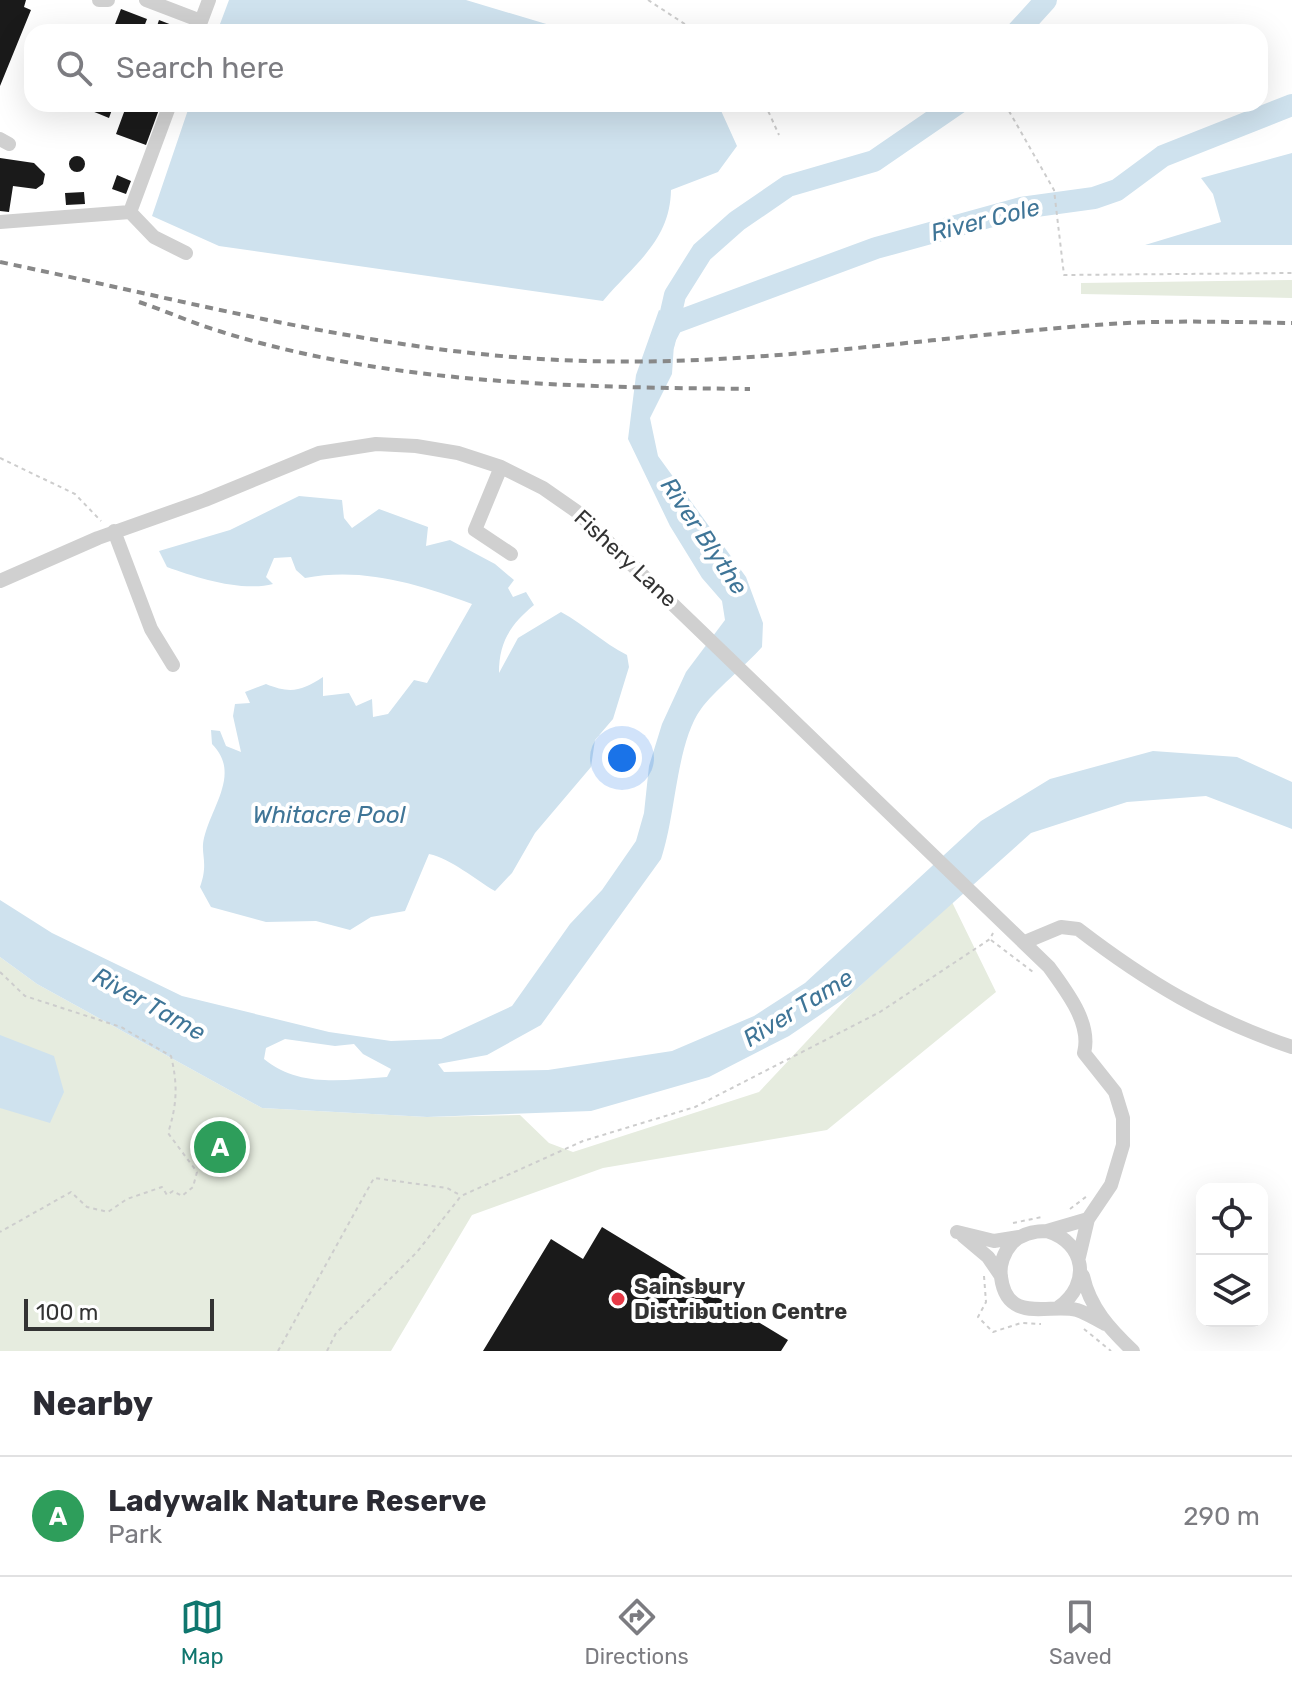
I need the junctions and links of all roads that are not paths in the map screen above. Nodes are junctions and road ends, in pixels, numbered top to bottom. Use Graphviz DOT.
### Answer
graph roads {
  1 [pos="99,0"];
  2 [pos="108,0"];
  3 [pos="146,0"];
  4 [pos="209,0"];
  5 [pos="195,24"];
  6 [pos="200,24"];
  7 [pos="167,112"];
  8 [pos="130,212"];
  9 [pos="0,222"];
  10 [pos="186,253"];
  11 [pos="501,467"];
  12 [pos="114,531"];
  13 [pos="511,554"];
  14 [pos="0,581"];
  15 [pos="173,665"];
  16 [pos="1025,942"];
  17 [pos="1292,1047"];
  18 [pos="1088,1219"];
  19 [pos="1047,1231"];
  20 [pos="1019,1237"];
  21 [pos="1080,1262"];
  22 [pos="1001,1277"];
  23 [pos="1059,1307"];
  24 [pos="1105,1324"];
  25 [pos="1133,1351"];
  1 -- 2 [label="street"];
  3 -- 5 [label="street"];
  4 -- 6 [label="street"];
  7 -- 8 [label="street"];
  8 -- 9 [label="street"];
  8 -- 10 [label="street"];
  11 -- 12 [label="street, Fishery Lane"];
  11 -- 13 [label="street"];
  11 -- 16 [label="street, Fishery Lane"];
  12 -- 14 [label="street, Fishery Lane"];
  12 -- 15 [label="street"];
  16 -- 17 [label="street"];
  16 -- 18 [label="street, Fishery Lane"];
  18 -- 19 [label="street"];
  18 -- 21 [label="street"];
  19 -- 20 [label="street"];
  19 -- 21 [label="street"];
  20 -- 22 [label="street"];
  20 -- 22 [label="street"];
  21 -- 23 [label="street"];
  21 -- 24 [label="street"];
  22 -- 23 [label="street"];
  23 -- 24 [label="street"];
  24 -- 25 [label="street"];
}
